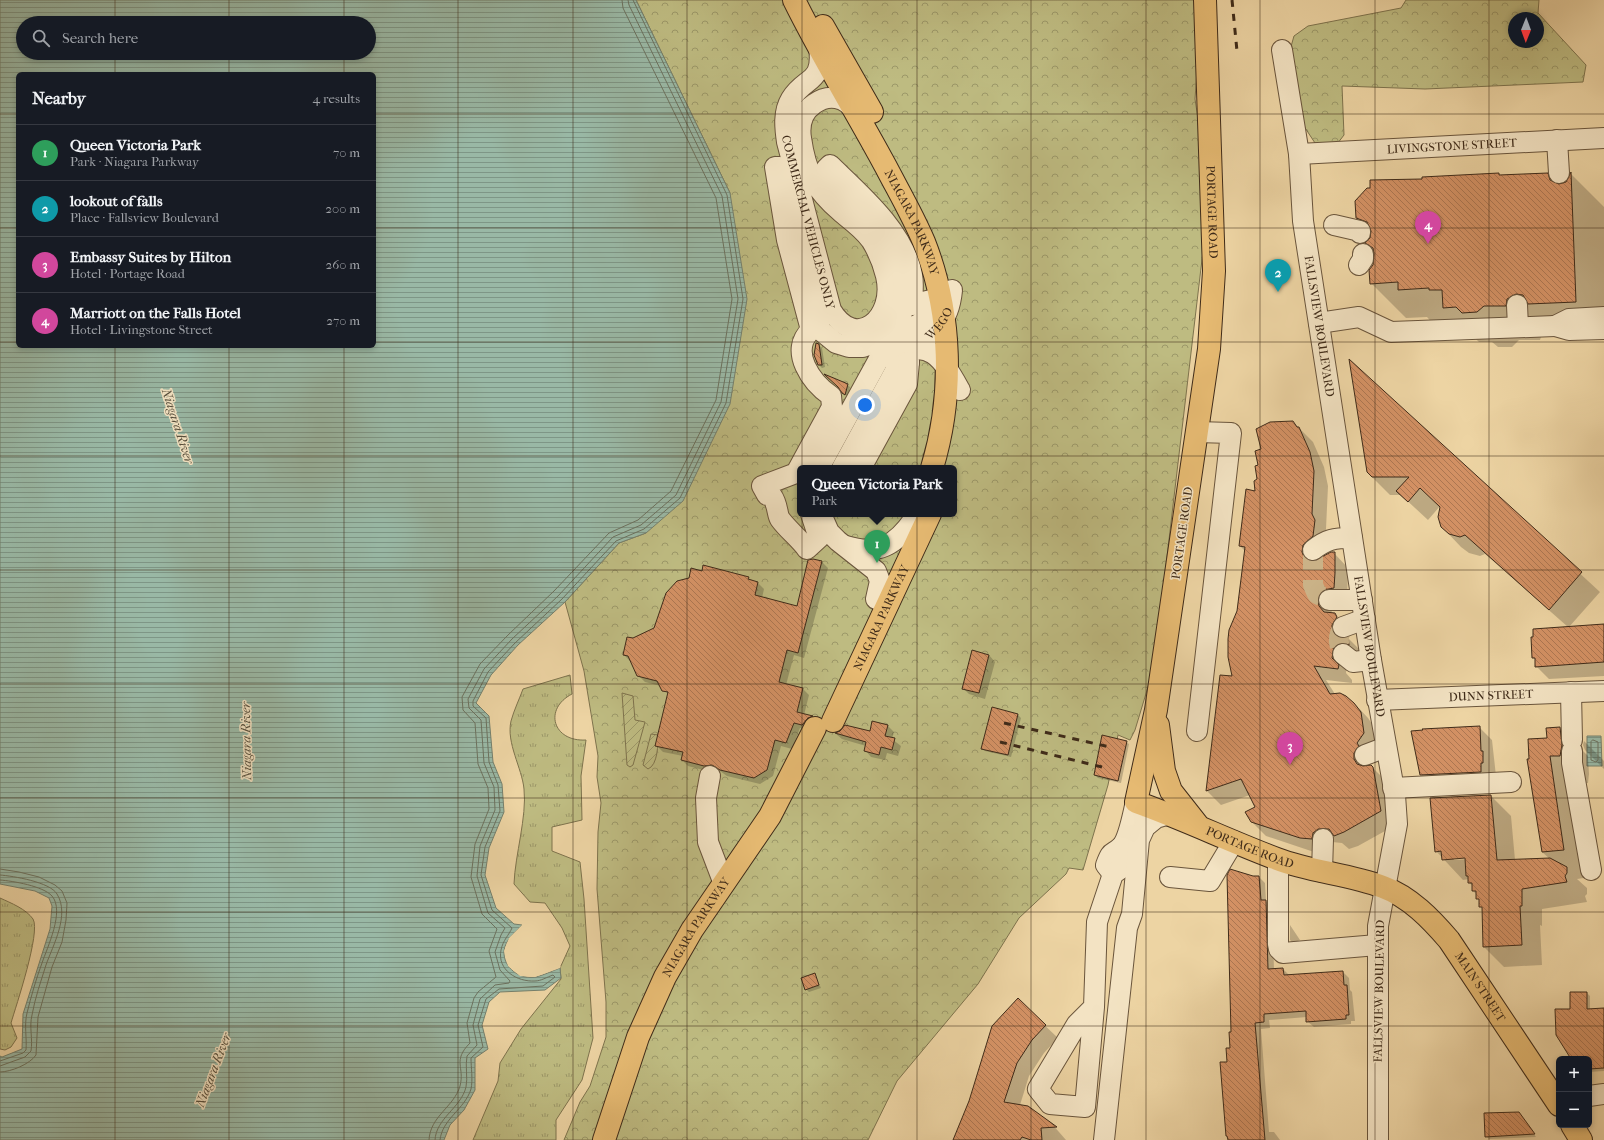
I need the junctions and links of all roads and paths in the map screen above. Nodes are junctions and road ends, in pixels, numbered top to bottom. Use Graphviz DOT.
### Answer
graph roads {
  1 [pos="794,0"];
  2 [pos="810,0"];
  3 [pos="1205,0"];
  4 [pos="819,48"];
  5 [pos="1282,50"];
  6 [pos="858,116"];
  7 [pos="1604,138"];
  8 [pos="1553,140"];
  9 [pos="1299,154"];
  10 [pos="1554,173"];
  11 [pos="1334,225"];
  12 [pos="1360,233"];
  13 [pos="945,291"];
  14 [pos="1517,305"];
  15 [pos="1604,318"];
  16 [pos="943,321"];
  17 [pos="1319,323"];
  18 [pos="1564,325"];
  19 [pos="1518,327"];
  20 [pos="1604,328"];
  21 [pos="919,343"];
  22 [pos="895,358"];
  23 [pos="947,368"];
  24 [pos="953,391"];
  25 [pos="1197,432"];
  26 [pos="800,465"];
  27 [pos="821,465"];
  28 [pos="831,465"];
  29 [pos="844,465"];
  30 [pos="863,465"];
  31 [pos="933,465"];
  32 [pos="948,465"];
  33 [pos="797,471"];
  34 [pos="812,517"];
  35 [pos="822,517"];
  36 [pos="919,517"];
  37 [pos="919,517"];
  38 [pos="1352,538"];
  39 [pos="845,545"];
  40 [pos="1313,550"];
  41 [pos="887,572"];
  42 [pos="1329,600"];
  43 [pos="1363,609"];
  44 [pos="1343,627"];
  45 [pos="1343,654"];
  46 [pos="1370,660"];
  47 [pos="1604,691"];
  48 [pos="1571,692"];
  49 [pos="1378,700"];
  50 [pos="1156,710"];
  51 [pos="824,725"];
  52 [pos="1197,731"];
  53 [pos="1386,747"];
  54 [pos="1365,755"];
  55 [pos="710,776"];
  56 [pos="1511,782"];
  57 [pos="1393,788"];
  58 [pos="1136,802"];
  59 [pos="1170,814"];
  60 [pos="1199,826"];
  61 [pos="1323,839"];
  62 [pos="1234,841"];
  63 [pos="1278,860"];
  64 [pos="1591,870"];
  65 [pos="1116,872"];
  66 [pos="1322,872"];
  67 [pos="1170,877"];
  68 [pos="724,884"];
  69 [pos="1384,887"];
  70 [pos="1127,928"];
  71 [pos="1377,945"];
  72 [pos="1094,1007"];
  73 [pos="1604,1094"];
  74 [pos="1592,1096"];
  75 [pos="1556,1098"];
  76 [pos="1574,1128"];
  77 [pos="604,1140"];
  78 [pos="619,1140"];
  79 [pos="1104,1140"];
  80 [pos="1378,1140"];
  81 [pos="1581,1140"];
  1 -- 4 [label="main road, NIAGARA PARKWAY"];
  2 -- 13 [label="main road, NIAGARA PARKWAY"];
  3 -- 25 [label="main road, PORTAGE ROAD"];
  4 -- 6 [label="main road, NIAGARA PARKWAY"];
  4 -- 6 [label="street, COMMERCIAL VEHICLES ONLY"];
  5 -- 9 [label="street, FALLSVIEW BOULEVARD"];
  6 -- 13 [label="main road, NIAGARA PARKWAY"];
  7 -- 8 [label="street, LIVINGSTONE STREET"];
  8 -- 9 [label="street, LIVINGSTONE STREET"];
  8 -- 10 [label="street"];
  9 -- 17 [label="street, FALLSVIEW BOULEVARD"];
  11 -- 12 [label="street"];
  13 -- 16 [label="main road, NIAGARA PARKWAY"];
  13 -- 21 [label="street, WEGO"];
  13 -- 24 [label="main road, NIAGARA PARKWAY"];
  14 -- 19 [label="street"];
  15 -- 18 [label="street"];
  16 -- 21 [label="street, WEGO"];
  16 -- 23 [label="main road, NIAGARA PARKWAY"];
  17 -- 19 [label="street"];
  17 -- 38 [label="street, FALLSVIEW BOULEVARD"];
  18 -- 19 [label="street"];
  18 -- 20 [label="street"];
  21 -- 22 [label="street"];
  22 -- 23 [label="street, WEGO"];
  22 -- 24 [label="street, WEGO"];
  22 -- 28 [label="street, WEGO"];
  23 -- 24 [label="main road, NIAGARA PARKWAY"];
  24 -- 31 [label="main road, NIAGARA PARKWAY"];
  24 -- 32 [label="main road, NIAGARA PARKWAY"];
  25 -- 50 [label="main road, PORTAGE ROAD"];
  25 -- 52 [label="street"];
  26 -- 27 [label="street"];
  29 -- 30 [label="street"];
  33 -- 34 [label="street"];
  35 -- 39 [label="street"];
  36 -- 39 [label="street"];
  37 -- 41 [label="main road, NIAGARA PARKWAY"];
  38 -- 40 [label="street"];
  38 -- 43 [label="street, FALLSVIEW BOULEVARD"];
  39 -- 41 [label="street"];
  41 -- 51 [label="main road, NIAGARA PARKWAY"];
  41 -- 51 [label="main road, NIAGARA PARKWAY"];
  42 -- 43 [label="street"];
  43 -- 44 [label="street"];
  43 -- 46 [label="street, FALLSVIEW BOULEVARD"];
  45 -- 46 [label="street"];
  46 -- 49 [label="street, FALLSVIEW BOULEVARD"];
  47 -- 48 [label="street, DUNN STREET"];
  48 -- 49 [label="street, DUNN STREET"];
  48 -- 64 [label="street"];
  49 -- 53 [label="street, FALLSVIEW BOULEVARD"];
  50 -- 58 [label="main road, PORTAGE ROAD"];
  50 -- 60 [label="main road"];
  51 -- 68 [label="main road, NIAGARA PARKWAY"];
  51 -- 78 [label="main road, NIAGARA PARKWAY"];
  53 -- 54 [label="street"];
  53 -- 57 [label="street, FALLSVIEW BOULEVARD"];
  55 -- 68 [label="street"];
  56 -- 57 [label="street"];
  57 -- 69 [label="street, FALLSVIEW BOULEVARD"];
  58 -- 59 [label="main road, PORTAGE ROAD"];
  58 -- 65 [label="street"];
  59 -- 60 [label="main road, PORTAGE ROAD"];
  59 -- 70 [label="street"];
  60 -- 62 [label="main road, PORTAGE ROAD"];
  61 -- 66 [label="street"];
  62 -- 63 [label="main road, PORTAGE ROAD"];
  62 -- 67 [label="street"];
  63 -- 66 [label="main road, PORTAGE ROAD"];
  63 -- 71 [label="street"];
  65 -- 70 [label="street"];
  65 -- 72 [label="street"];
  66 -- 69 [label="main road, PORTAGE ROAD"];
  68 -- 77 [label="main road, NIAGARA PARKWAY"];
  69 -- 71 [label="street, FALLSVIEW BOULEVARD"];
  69 -- 75 [label="main road, MAIN STREET"];
  70 -- 79 [label="street"];
  71 -- 80 [label="street, FALLSVIEW BOULEVARD"];
  72 -- 72 [label="street"];
  73 -- 74 [label="street"];
  76 -- 81 [label="main road"];
}
